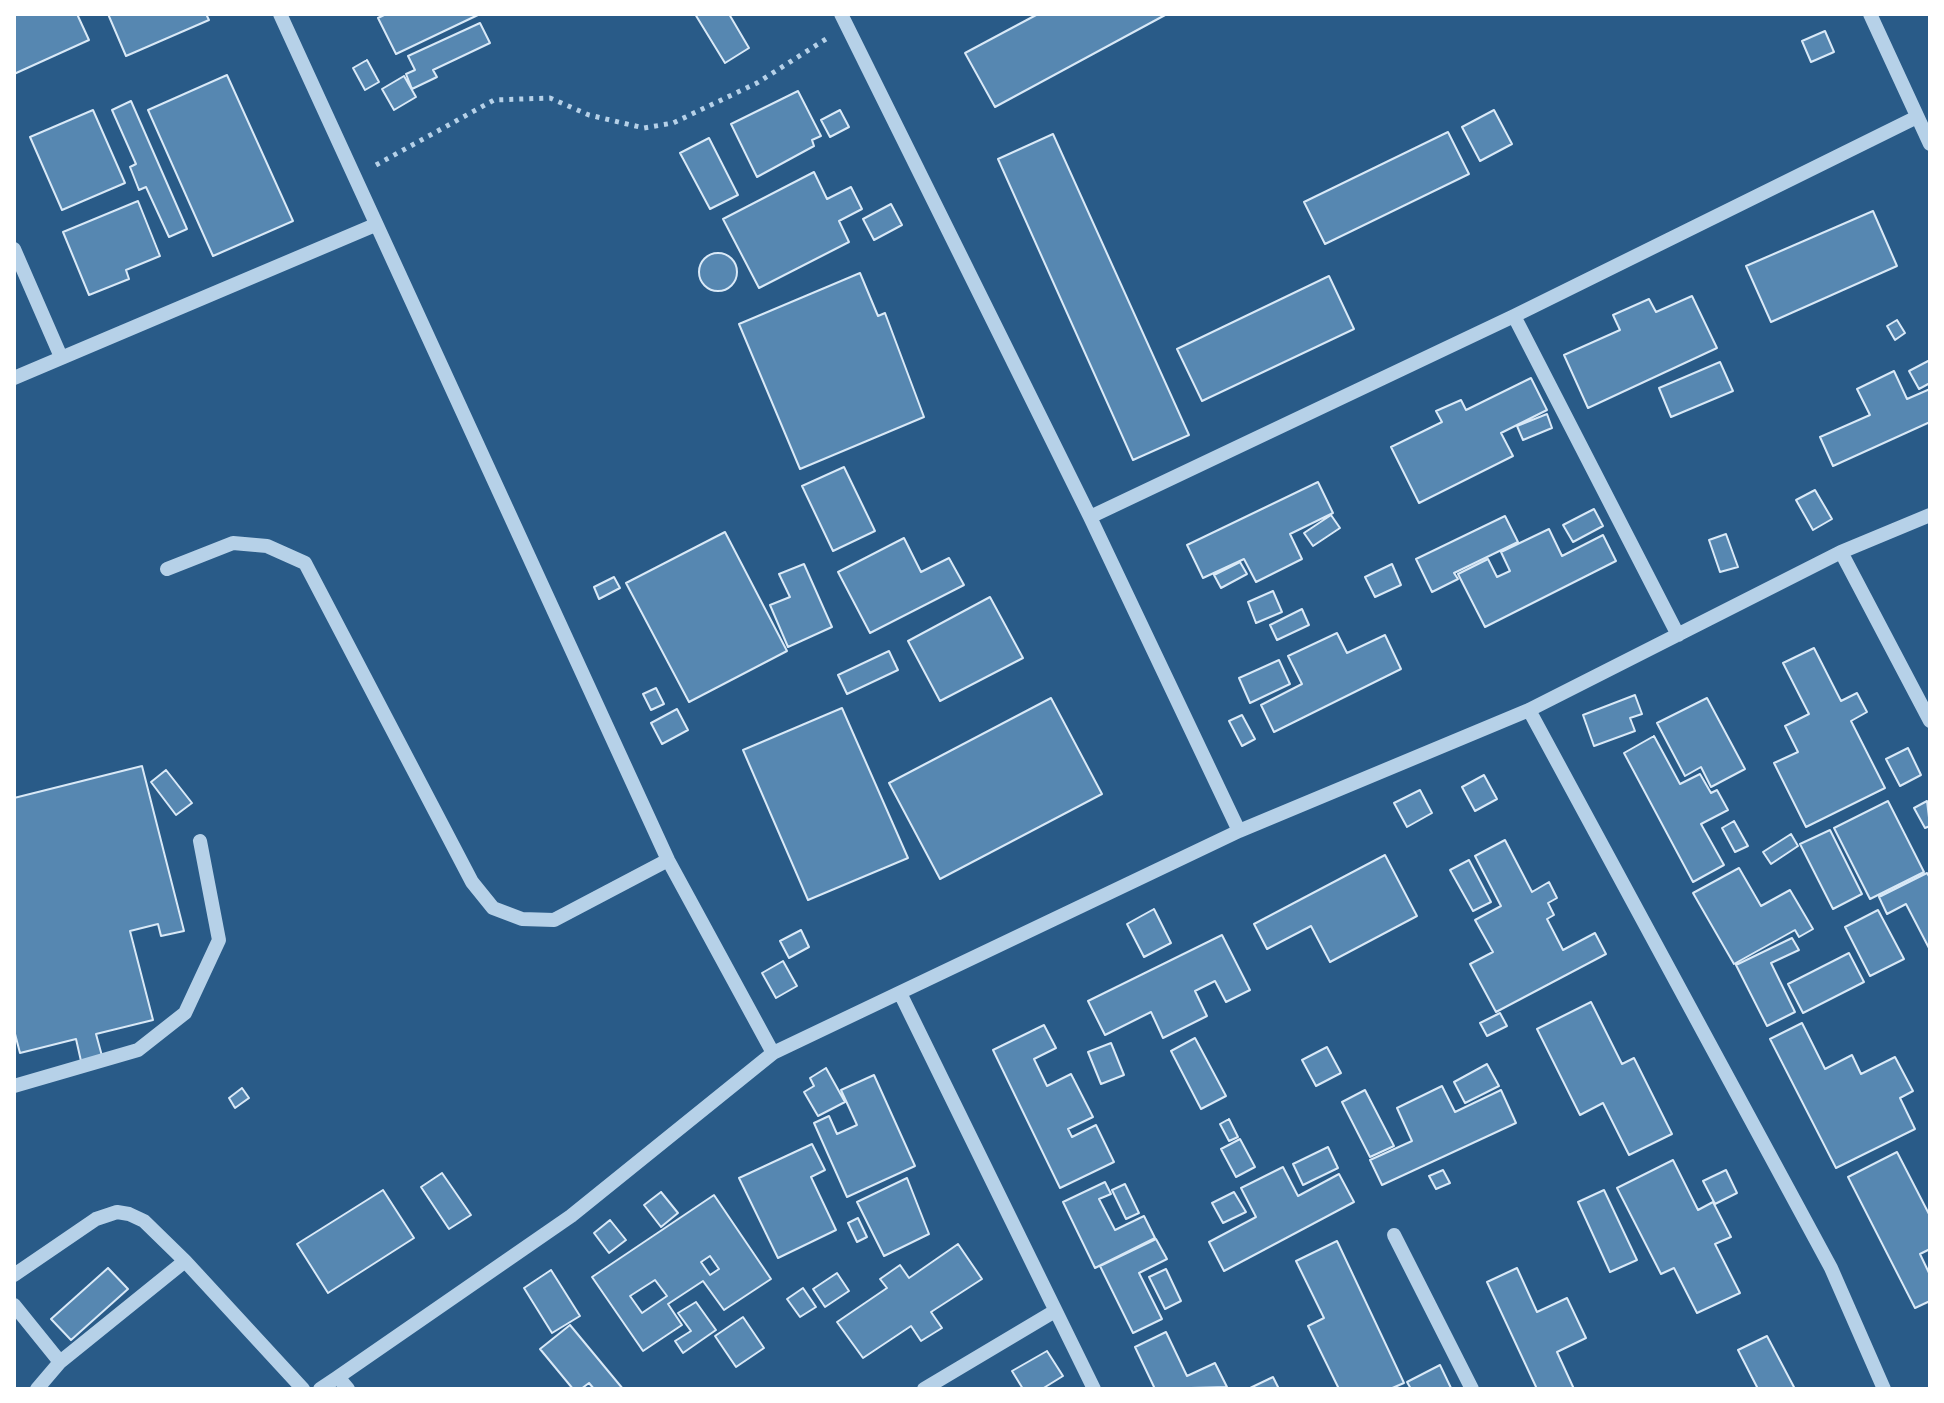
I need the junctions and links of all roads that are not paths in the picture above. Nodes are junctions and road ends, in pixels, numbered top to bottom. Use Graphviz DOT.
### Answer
graph roads {
  1 [pos="280,14"];
  2 [pos="841,14"];
  3 [pos="1870,14"];
  4 [pos="1917,117"];
  5 [pos="1930,144"];
  6 [pos="375,225"];
  7 [pos="14,249"];
  8 [pos="1514,316"];
  9 [pos="61,357"];
  10 [pos="14,378"];
  11 [pos="1930,515"];
  12 [pos="1090,517"];
  13 [pos="1841,552"];
  14 [pos="167,569"];
  15 [pos="1678,635"];
  16 [pos="1529,710"];
  17 [pos="1930,721"];
  18 [pos="1239,831"];
  19 [pos="200,841"];
  20 [pos="668,860"];
  21 [pos="900,993"];
  22 [pos="773,1053"];
  23 [pos="14,1086"];
  24 [pos="1394,1235"];
  25 [pos="185,1261"];
  26 [pos="14,1275"];
  27 [pos="14,1305"];
  28 [pos="1055,1311"];
  29 [pos="60,1362"];
  30 [pos="338,1377"];
  31 [pos="37,1389"];
  32 [pos="303,1389"];
  33 [pos="320,1389"];
  34 [pos="348,1389"];
  35 [pos="924,1389"];
  36 [pos="1094,1389"];
  37 [pos="1472,1389"];
  38 [pos="1884,1389"];
  1 -- 6 [label="street"];
  2 -- 12 [label="street"];
  3 -- 4 [label="street"];
  4 -- 5 [label="street"];
  4 -- 8 [label="street"];
  6 -- 9 [label="street"];
  6 -- 20 [label="street"];
  7 -- 9 [label="street"];
  8 -- 12 [label="street"];
  8 -- 15 [label="street"];
  9 -- 10 [label="street"];
  11 -- 13 [label="street"];
  12 -- 18 [label="street"];
  13 -- 15 [label="street"];
  13 -- 17 [label="street"];
  14 -- 20 [label="street"];
  15 -- 16 [label="street"];
  16 -- 18 [label="street"];
  16 -- 38 [label="street"];
  18 -- 21 [label="street"];
  19 -- 23 [label="street"];
  20 -- 22 [label="street"];
  21 -- 22 [label="street"];
  21 -- 28 [label="street"];
  22 -- 30 [label="street"];
  24 -- 37 [label="street"];
  25 -- 26 [label="street"];
  25 -- 29 [label="street"];
  25 -- 32 [label="street"];
  27 -- 29 [label="street"];
  28 -- 35 [label="street"];
  28 -- 36 [label="street"];
  29 -- 31 [label="street"];
  30 -- 33 [label="street"];
  30 -- 34 [label="street"];
}
